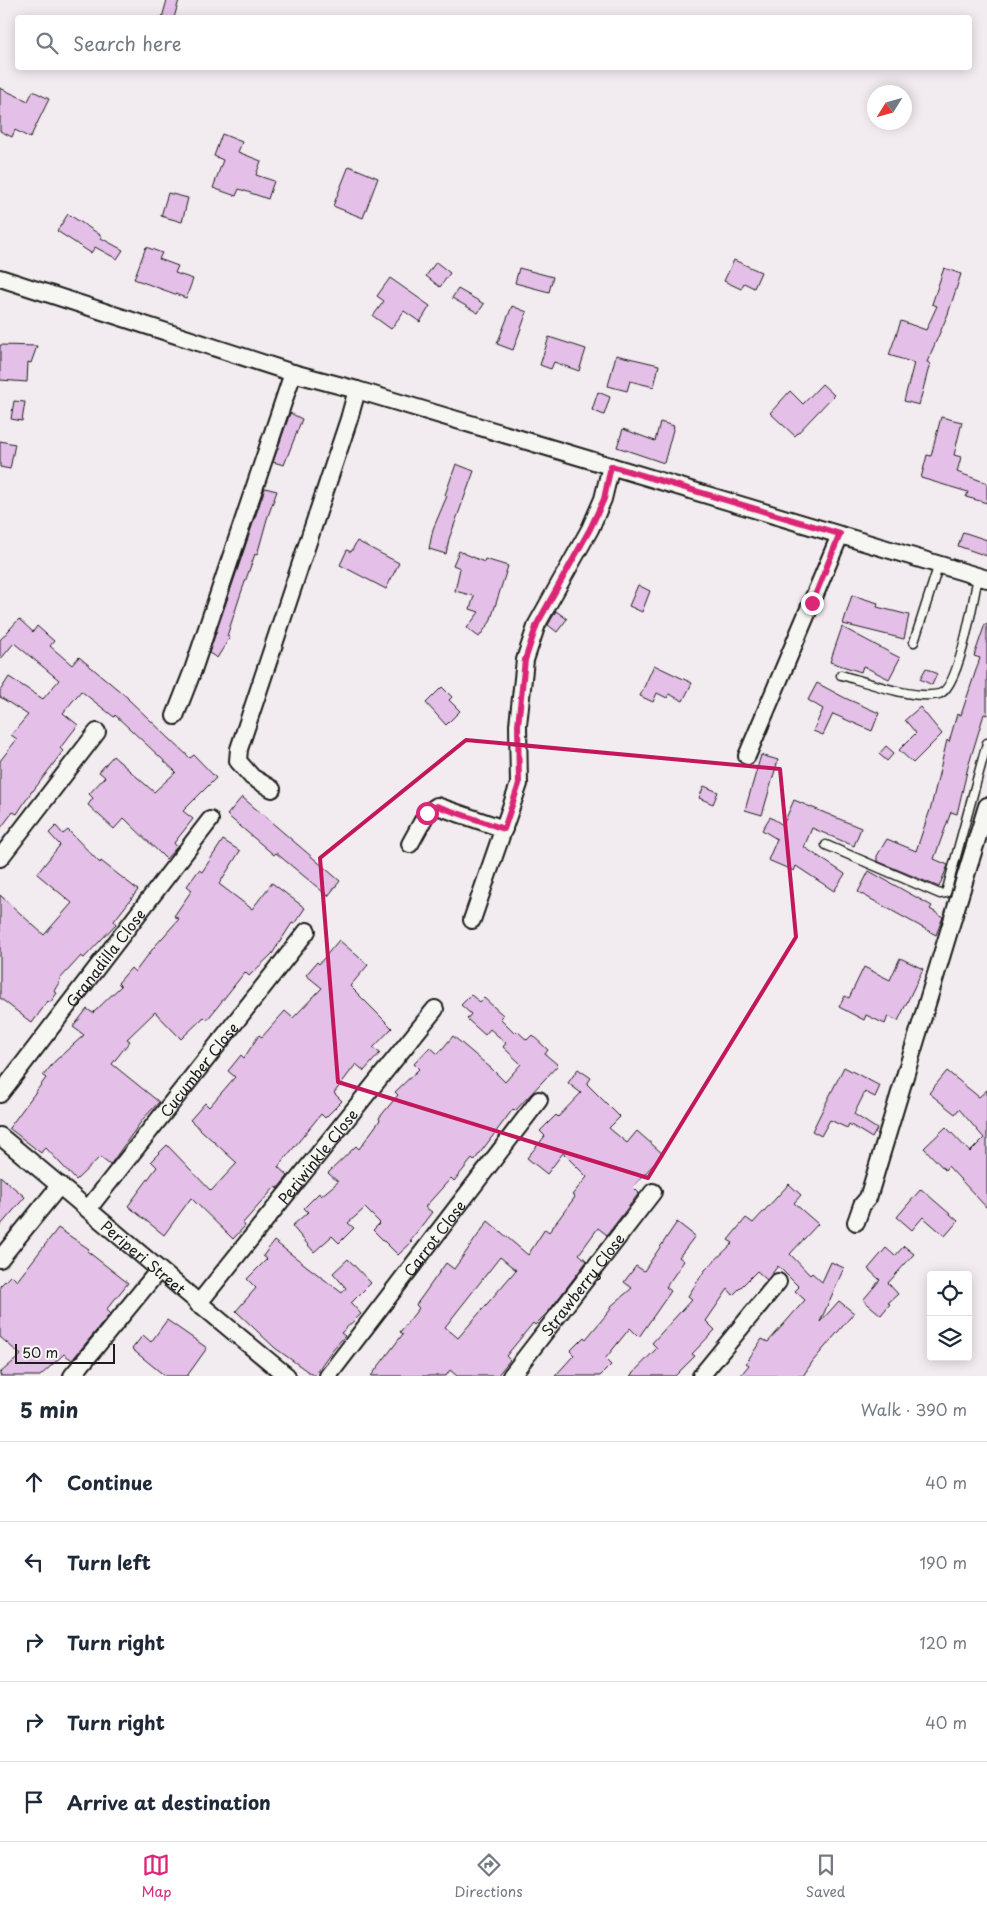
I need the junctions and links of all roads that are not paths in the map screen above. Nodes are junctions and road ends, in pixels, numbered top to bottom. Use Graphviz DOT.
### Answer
graph roads {
  1 [pos="0,278"];
  2 [pos="293,372"];
  3 [pos="357,390"];
  4 [pos="611,466"];
  5 [pos="840,534"];
  6 [pos="938,564"];
  7 [pos="982,578"];
  8 [pos="914,642"];
  9 [pos="841,675"];
  10 [pos="175,716"];
  11 [pos="97,732"];
  12 [pos="987,743"];
  13 [pos="747,756"];
  14 [pos="272,789"];
  15 [pos="987,806"];
  16 [pos="210,820"];
  17 [pos="504,829"];
  18 [pos="410,844"];
  19 [pos="826,845"];
  20 [pos="0,858"];
  21 [pos="472,920"];
  22 [pos="307,931"];
  23 [pos="434,1008"];
  24 [pos="0,1094"];
  25 [pos="539,1100"];
  26 [pos="0,1136"];
  27 [pos="60,1185"];
  28 [pos="653,1192"];
  29 [pos="88,1209"];
  30 [pos="856,1222"];
  31 [pos="0,1259"];
  32 [pos="159,1270"];
  33 [pos="778,1282"];
  34 [pos="198,1304"];
  35 [pos="72,1376"];
  36 [pos="287,1376"];
  37 [pos="328,1376"];
  38 [pos="511,1376"];
  39 [pos="701,1376"];
  1 -- 2 [label="street"];
  2 -- 3 [label="street"];
  2 -- 10 [label="street"];
  3 -- 4 [label="street"];
  3 -- 14 [label="street"];
  4 -- 5 [label="street"];
  4 -- 17 [label="street"];
  5 -- 6 [label="street"];
  5 -- 13 [label="street"];
  6 -- 7 [label="street"];
  6 -- 8 [label="lane"];
  7 -- 9 [label="lane"];
  11 -- 20 [label="street"];
  12 -- 19 [label="lane"];
  15 -- 30 [label="street"];
  16 -- 24 [label="street, Granadilla Close"];
  17 -- 18 [label="street"];
  17 -- 21 [label="street"];
  22 -- 29 [label="street, Cucumber Close"];
  23 -- 34 [label="street, Periwinkle Close"];
  25 -- 37 [label="street, Carrot Close"];
  26 -- 27 [label="street, Periperi Street"];
  27 -- 29 [label="street, Periperi Street"];
  27 -- 31 [label="street"];
  28 -- 38 [label="street, Strawberry Close"];
  29 -- 32 [label="street, Periperi Street"];
  32 -- 34 [label="street, Periperi Street"];
  32 -- 35 [label="street"];
  33 -- 39 [label="street"];
  34 -- 36 [label="street, Periperi Street"];
}
